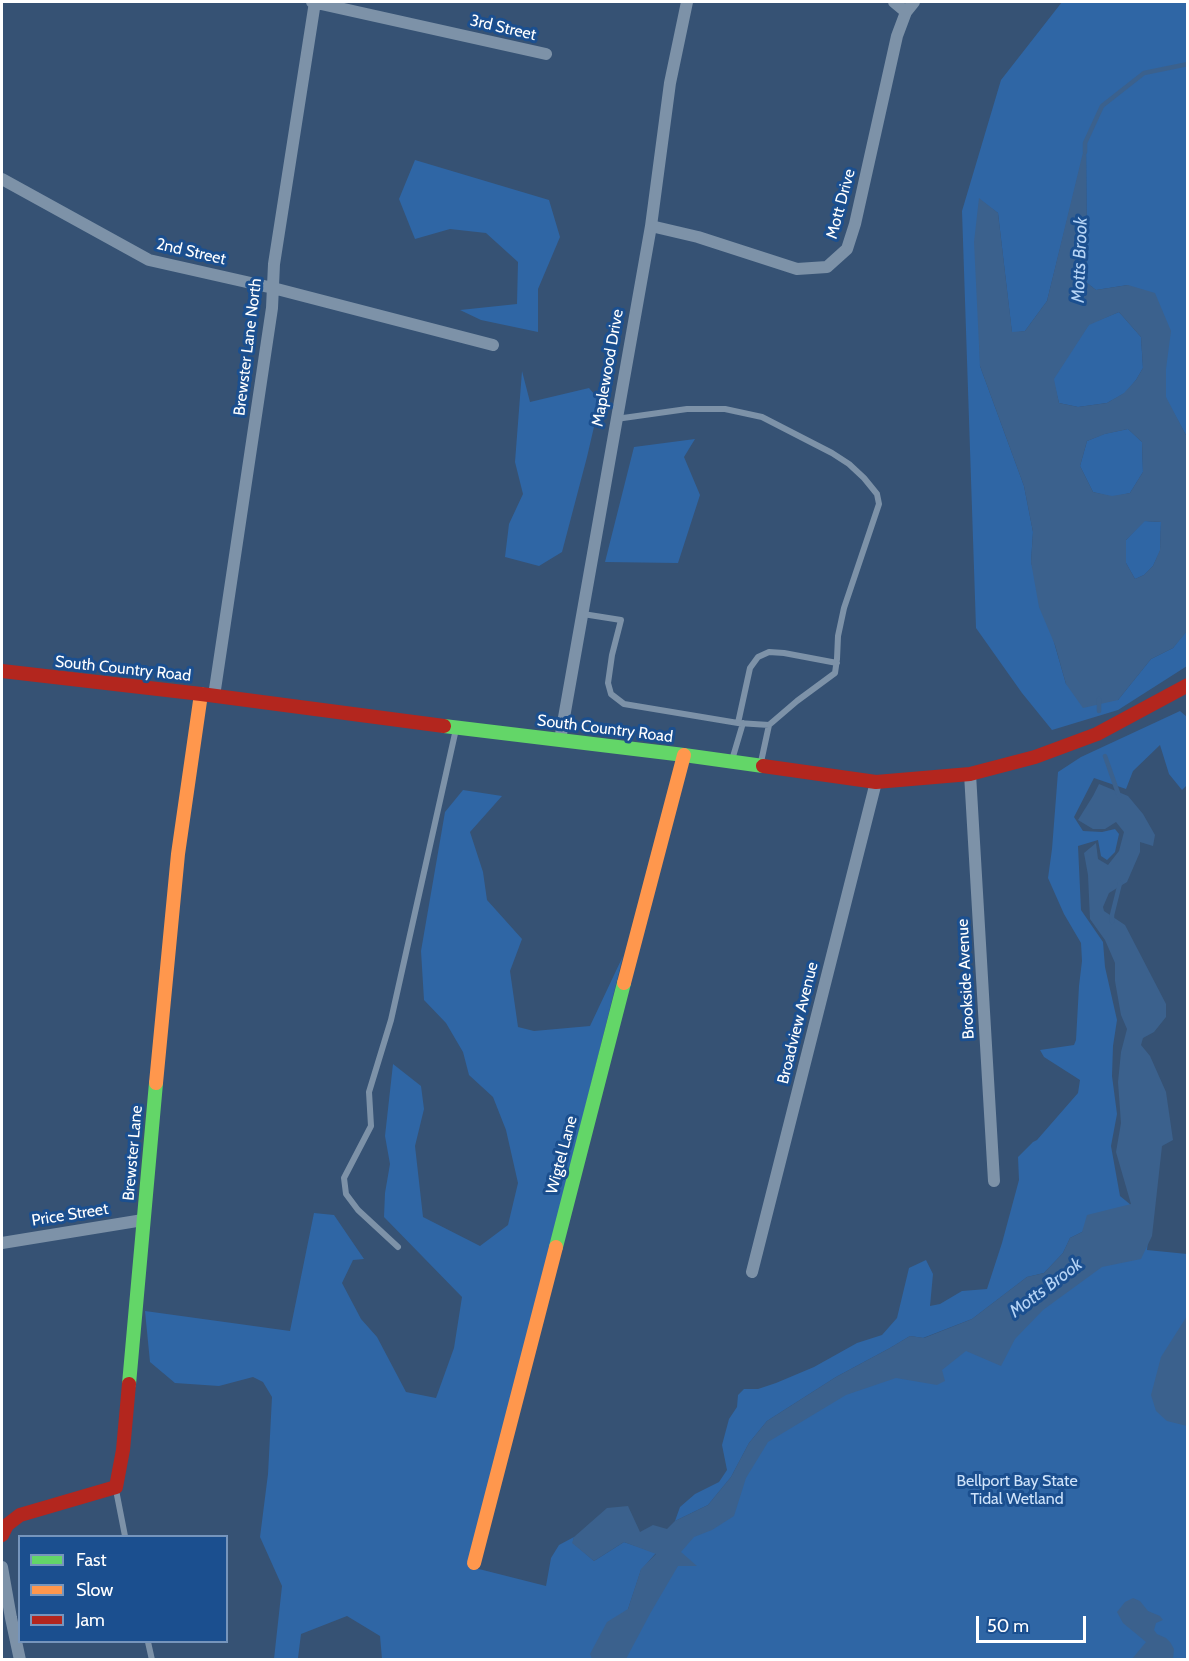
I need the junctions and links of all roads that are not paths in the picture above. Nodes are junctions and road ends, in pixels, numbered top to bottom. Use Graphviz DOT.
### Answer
graph roads {
  1 [pos="314,2"];
  2 [pos="687,2"];
  3 [pos="894,2"];
  4 [pos="914,2"];
  5 [pos="906,12"];
  6 [pos="546,54"];
  7 [pos="2,179"];
  8 [pos="651,226"];
  9 [pos="273,288"];
  10 [pos="493,345"];
  11 [pos="616,419"];
  12 [pos="582,614"];
  13 [pos="837,663"];
  14 [pos="2,671"];
  15 [pos="1188,685"];
  16 [pos="208,695"];
  17 [pos="741,723"];
  18 [pos="770,725"];
  19 [pos="456,729"];
  20 [pos="560,740"];
  21 [pos="684,755"];
  22 [pos="731,762"];
  23 [pos="760,766"];
  24 [pos="970,774"];
  25 [pos="876,782"];
  26 [pos="994,1181"];
  27 [pos="143,1220"];
  28 [pos="2,1243"];
  29 [pos="398,1247"];
  30 [pos="752,1272"];
  31 [pos="116,1487"];
  32 [pos="2,1535"];
  33 [pos="125,1535"];
  34 [pos="474,1563"];
  35 [pos="2,1567"];
  36 [pos="6,1619"];
  37 [pos="148,1643"];
  38 [pos="20,1659"];
  39 [pos="152,1659"];
  1 -- 6 [label="street, 3rd Street"];
  1 -- 9 [label="street, Brewster Lane North"];
  2 -- 8 [label="street, Maplewood Drive"];
  3 -- 5 [label="street"];
  4 -- 5 [label="street, Mott Drive"];
  5 -- 8 [label="street, Mott Drive"];
  7 -- 9 [label="street, 2nd Street"];
  8 -- 11 [label="street, Maplewood Drive"];
  9 -- 10 [label="street, 2nd Street"];
  9 -- 16 [label="street, Brewster Lane North"];
  11 -- 12 [label="street, Maplewood Drive"];
  11 -- 13 [label="lane"];
  12 -- 17 [label="lane"];
  12 -- 20 [label="street, Maplewood Drive"];
  13 -- 17 [label="lane"];
  13 -- 18 [label="lane"];
  14 -- 16 [label="street, South Country Road"];
  15 -- 24 [label="street, South Country Road"];
  16 -- 19 [label="street, South Country Road"];
  16 -- 27 [label="street, Brewster Lane"];
  17 -- 18 [label="lane"];
  17 -- 22 [label="lane"];
  18 -- 23 [label="lane"];
  19 -- 20 [label="street, South Country Road"];
  19 -- 29 [label="lane"];
  20 -- 21 [label="street, South Country Road"];
  21 -- 22 [label="street, South Country Road"];
  21 -- 34 [label="street, Wigtel Lane"];
  22 -- 23 [label="street, South Country Road"];
  23 -- 25 [label="street, South Country Road"];
  24 -- 25 [label="street, South Country Road"];
  24 -- 26 [label="street, Brookside Avenue"];
  25 -- 30 [label="street, Broadview Avenue"];
  27 -- 28 [label="street, Price Street"];
  27 -- 31 [label="street, Brewster Lane"];
  31 -- 32 [label="street"];
  31 -- 33 [label="lane"];
  35 -- 36 [label="street"];
  36 -- 38 [label="street"];
  37 -- 39 [label="lane"];
}
